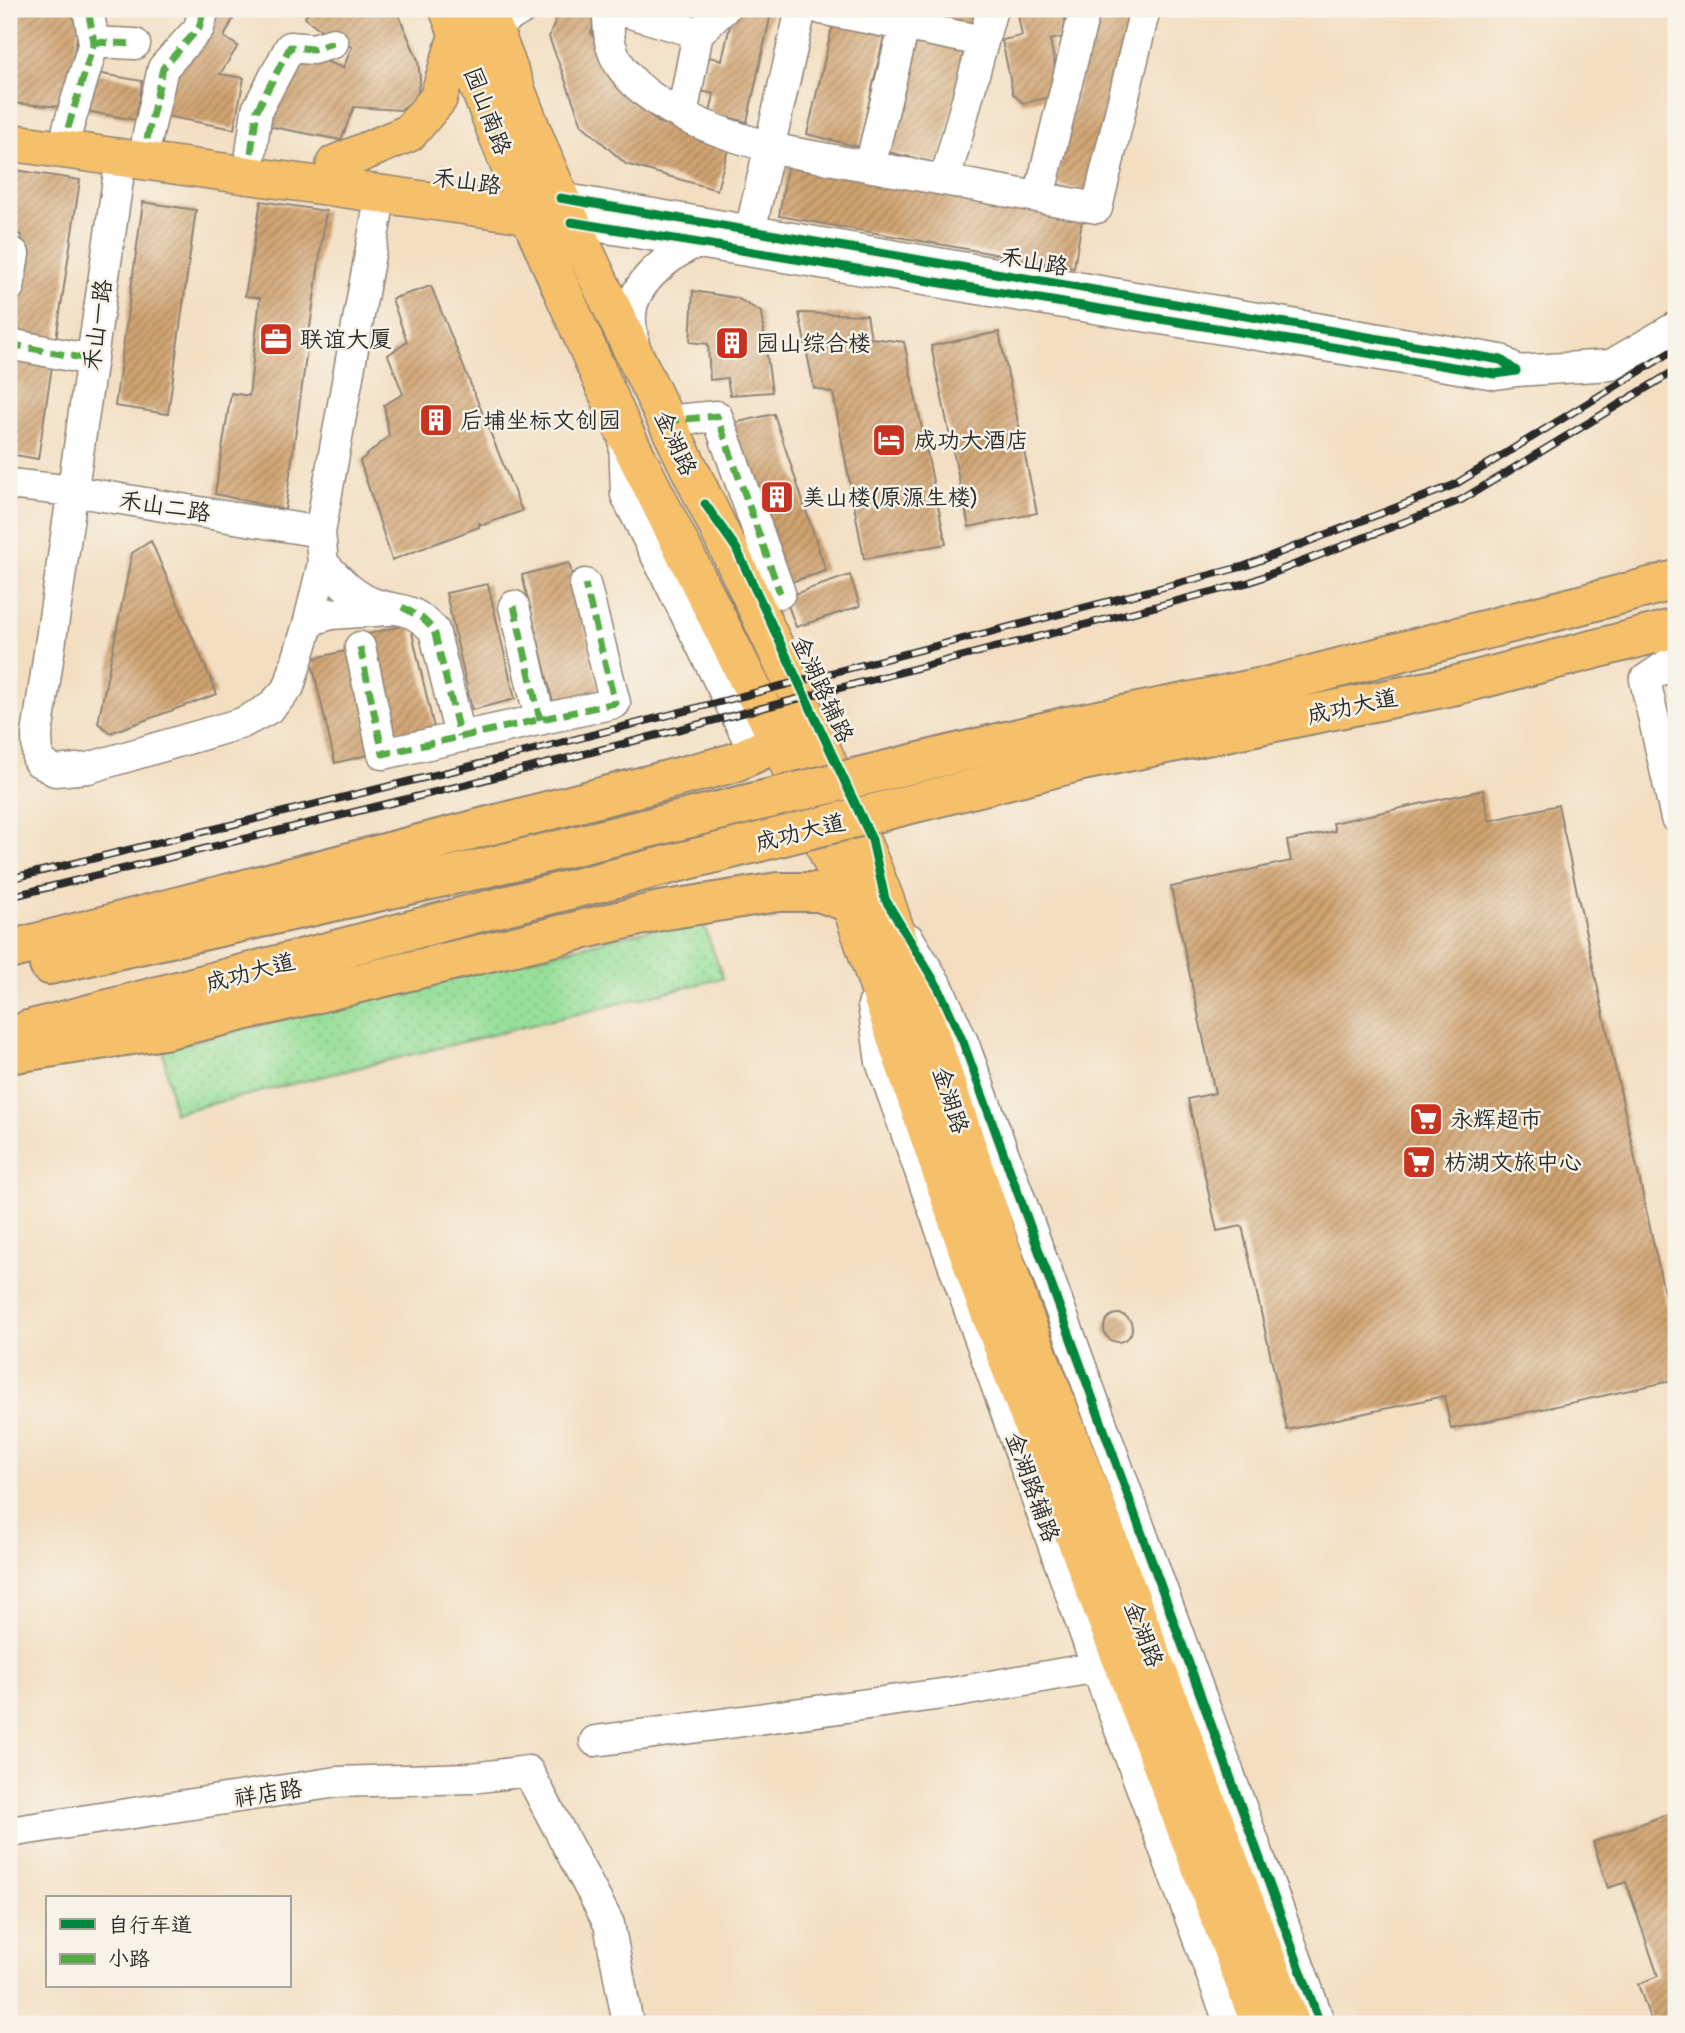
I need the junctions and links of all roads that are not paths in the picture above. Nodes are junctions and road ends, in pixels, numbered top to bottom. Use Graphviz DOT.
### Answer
graph roads {
  1 [pos="88,9"];
  2 [pos="204,9"];
  3 [pos="607,9"];
  4 [pos="617,9"];
  5 [pos="724,9"];
  6 [pos="801,9"];
  7 [pos="821,9"];
  8 [pos="992,9"];
  9 [pos="1085,9"];
  10 [pos="1145,9"];
  11 [pos="500,14"];
  12 [pos="906,18"];
  13 [pos="453,21"];
  14 [pos="698,33"];
  15 [pos="984,41"];
  16 [pos="94,42"];
  17 [pos="333,43"];
  18 [pos="135,44"];
  19 [pos="682,115"];
  20 [pos="9,118"];
  21 [pos="68,128"];
  22 [pos="9,142"];
  23 [pos="769,147"];
  24 [pos="134,149"];
  25 [pos="251,153"];
  26 [pos="335,164"];
  27 [pos="870,166"];
  28 [pos="944,180"];
  29 [pos="381,192"];
  30 [pos="1039,197"];
  31 [pos="544,205"];
  32 [pos="750,232"];
  33 [pos="697,242"];
  34 [pos="14,254"];
  35 [pos="9,287"];
  36 [pos="1676,327"];
  37 [pos="9,344"];
  38 [pos="634,355"];
  39 [pos="92,360"];
  40 [pos="1504,368"];
  41 [pos="666,421"];
  42 [pos="9,484"];
  43 [pos="73,491"];
  44 [pos="320,532"];
  45 [pos="323,563"];
  46 [pos="1676,580"];
  47 [pos="585,584"];
  48 [pos="779,593"];
  49 [pos="514,606"];
  50 [pos="402,607"];
  51 [pos="309,621"];
  52 [pos="1676,628"];
  53 [pos="360,646"];
  54 [pos="1676,659"];
  55 [pos="541,720"];
  56 [pos="460,736"];
  57 [pos="767,747"];
  58 [pos="1676,818"];
  59 [pos="867,901"];
  60 [pos="863,942"];
  61 [pos="9,950"];
  62 [pos="9,974"];
  63 [pos="9,1034"];
  64 [pos="9,1055"];
  65 [pos="1038,1304"];
  66 [pos="1098,1667"];
  67 [pos="595,1741"];
  68 [pos="9,1832"];
  69 [pos="628,2024"];
  70 [pos="1230,2024"];
  71 [pos="1260,2024"];
  72 [pos="1291,2024"];
  73 [pos="1320,2024"];
  1 -- 16 [label="street"];
  2 -- 24 [label="street, 禾山一路"];
  3 -- 19 [label="street"];
  4 -- 14 [label="street"];
  5 -- 14 [label="street"];
  6 -- 23 [label="street"];
  7 -- 12 [label="street"];
  8 -- 15 [label="street"];
  9 -- 30 [label="street"];
  10 -- 30 [label="street"];
  11 -- 31 [label="main road, 园山南路"];
  12 -- 15 [label="street"];
  12 -- 27 [label="street"];
  13 -- 26 [label="main road"];
  13 -- 31 [label="main road, 园山南路"];
  14 -- 19 [label="street"];
  15 -- 28 [label="street"];
  16 -- 18 [label="street"];
  16 -- 21 [label="street"];
  17 -- 25 [label="street"];
  19 -- 23 [label="street"];
  20 -- 21 [label="main road, 禾山路"];
  21 -- 24 [label="main road, 禾山路"];
  22 -- 24 [label="main road, 禾山路"];
  23 -- 27 [label="street"];
  23 -- 32 [label="street"];
  24 -- 25 [label="main road, 禾山路"];
  24 -- 29 [label="main road, 禾山路"];
  24 -- 39 [label="street, 禾山一路"];
  25 -- 26 [label="main road, 禾山路"];
  26 -- 31 [label="main road, 禾山路"];
  27 -- 28 [label="street"];
  28 -- 30 [label="street"];
  29 -- 31 [label="main road, 禾山路"];
  29 -- 44 [label="street"];
  31 -- 32 [label="street, 禾山路"];
  31 -- 33 [label="street, 禾山路"];
  31 -- 38 [label="main road, 金湖路"];
  31 -- 57 [label="main road, 金湖路"];
  32 -- 40 [label="street, 禾山路"];
  33 -- 38 [label="street"];
  33 -- 40 [label="street, 禾山路"];
  34 -- 35 [label="street"];
  36 -- 40 [label="street"];
  37 -- 39 [label="street"];
  38 -- 41 [label="main road, 金湖路"];
  39 -- 43 [label="street, 禾山一路"];
  41 -- 48 [label="street"];
  41 -- 59 [label="main road, 金湖路"];
  42 -- 43 [label="street, 禾山二路"];
  43 -- 44 [label="street, 禾山二路"];
  43 -- 51 [label="street, 禾山一路"];
  44 -- 45 [label="street"];
  45 -- 50 [label="street"];
  45 -- 51 [label="street"];
  46 -- 62 [label="highway, 成功大道, bridge"];
  47 -- 55 [label="street"];
  49 -- 55 [label="street"];
  50 -- 51 [label="street"];
  50 -- 56 [label="street"];
  52 -- 63 [label="highway, 成功大道, bridge"];
  53 -- 56 [label="street"];
  54 -- 58 [label="street"];
  55 -- 56 [label="street"];
  57 -- 59 [label="main road, 金湖路"];
  57 -- 61 [label="highway"];
  59 -- 60 [label="main road, 金湖路"];
  59 -- 64 [label="highway"];
  59 -- 65 [label="main road, 金湖路"];
  60 -- 66 [label="street, 金湖路辅路"];
  60 -- 71 [label="main road, 金湖路"];
  65 -- 72 [label="main road, 金湖路"];
  65 -- 73 [label="street"];
  66 -- 67 [label="street"];
  66 -- 70 [label="street, 金湖路辅路"];
  68 -- 69 [label="street, 祥店路"];
}
